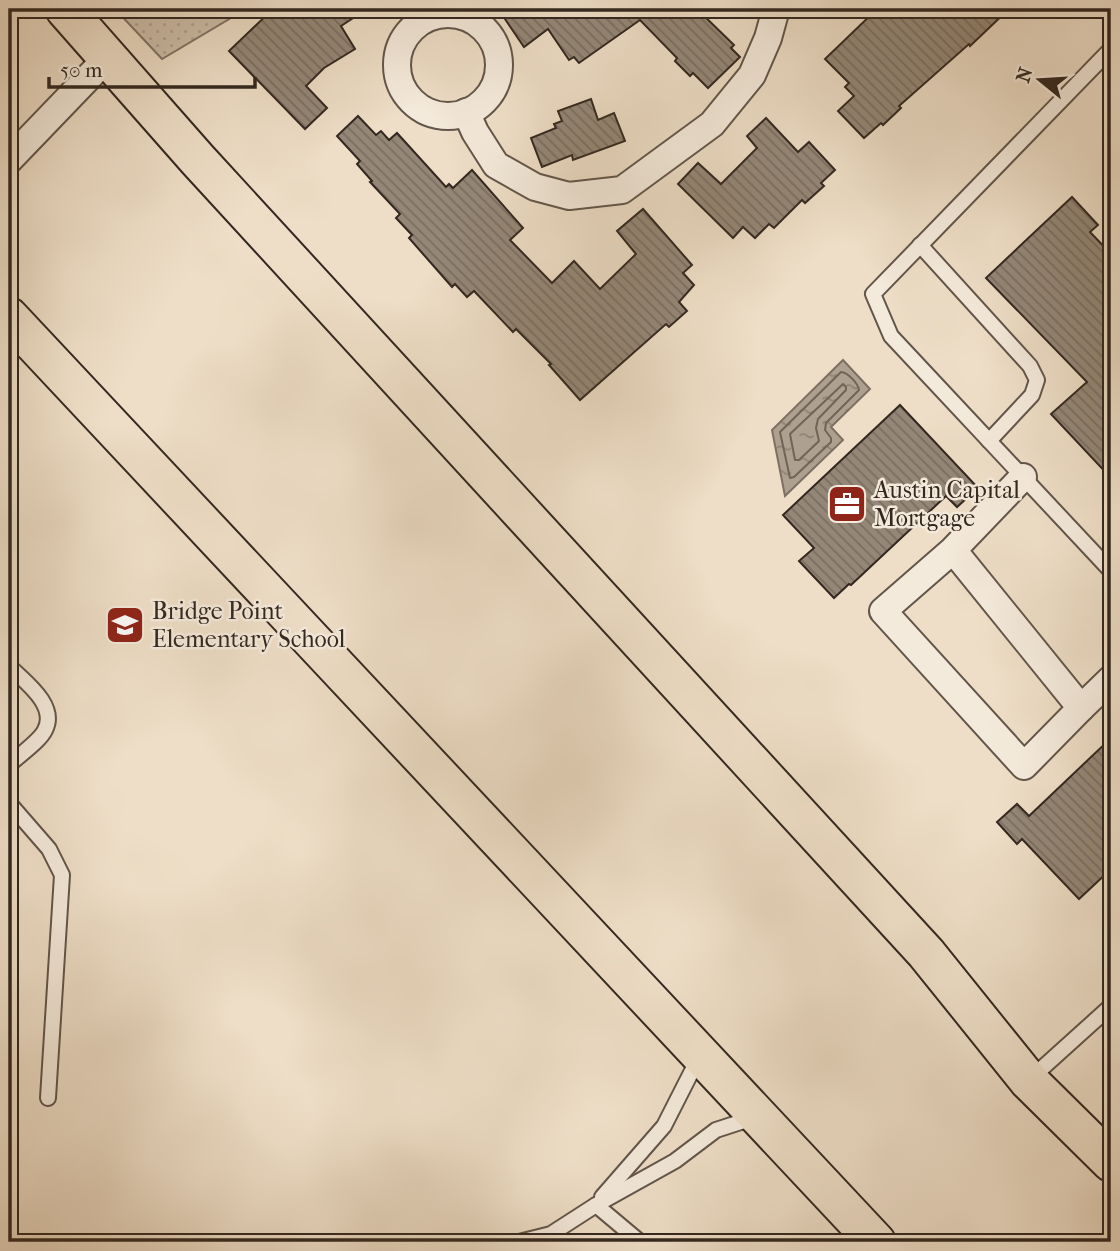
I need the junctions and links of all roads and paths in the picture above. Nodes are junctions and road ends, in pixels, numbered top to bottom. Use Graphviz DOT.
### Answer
graph roads {
  1 [pos="65,9"];
  2 [pos="776,9"];
  3 [pos="1111,49"];
  4 [pos="108,57"];
  5 [pos="466,112"];
  6 [pos="9,160"];
  7 [pos="920,245"];
  8 [pos="9,317"];
  9 [pos="989,441"];
  10 [pos="1023,477"];
  11 [pos="953,550"];
  12 [pos="1111,571"];
  13 [pos="9,666"];
  14 [pos="1111,679"];
  15 [pos="1082,708"];
  16 [pos="9,765"];
  17 [pos="9,803"];
  18 [pos="1111,1006"];
  19 [pos="696,1051"];
  20 [pos="1028,1081"];
  21 [pos="48,1098"];
  22 [pos="758,1116"];
  23 [pos="1111,1162"];
  24 [pos="596,1205"];
  25 [pos="519,1242"];
  26 [pos="640,1242"];
  27 [pos="876,1242"];
  1 -- 4 [label="highway"];
  2 -- 5 [label="street"];
  3 -- 7 [label="lane"];
  4 -- 6 [label="street"];
  4 -- 20 [label="highway"];
  7 -- 9 [label="lane"];
  7 -- 9 [label="lane"];
  8 -- 19 [label="highway"];
  9 -- 10 [label="lane"];
  10 -- 11 [label="street"];
  10 -- 12 [label="lane"];
  11 -- 15 [label="street"];
  11 -- 15 [label="street"];
  13 -- 16 [label="lane"];
  14 -- 15 [label="street"];
  17 -- 21 [label="lane"];
  18 -- 20 [label="lane"];
  19 -- 22 [label="highway"];
  19 -- 24 [label="lane"];
  20 -- 23 [label="highway"];
  22 -- 24 [label="lane"];
  22 -- 27 [label="highway"];
  24 -- 25 [label="lane"];
  24 -- 26 [label="lane"];
}
